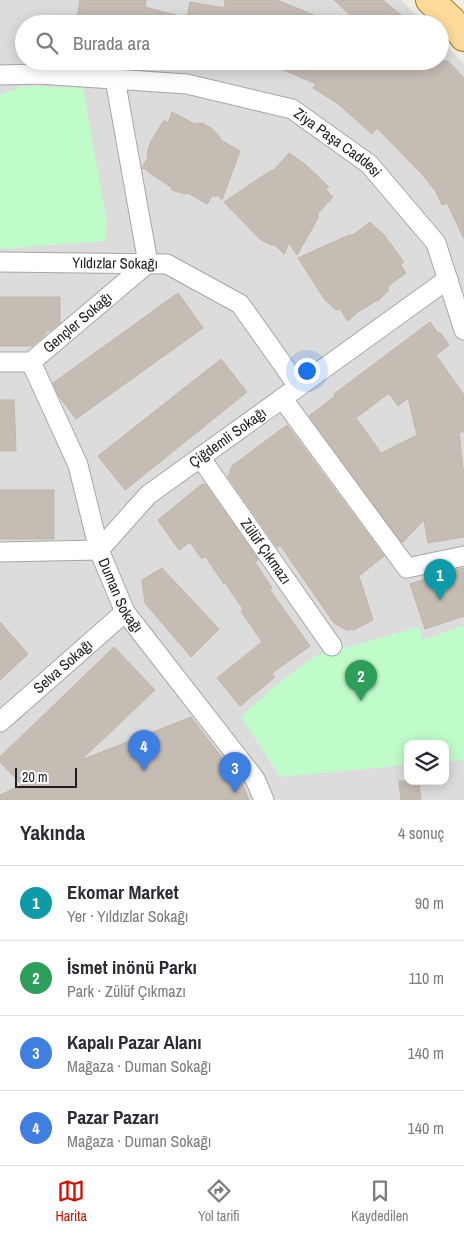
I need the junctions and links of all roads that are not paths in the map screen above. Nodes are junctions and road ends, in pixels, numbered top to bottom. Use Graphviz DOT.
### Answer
graph roads {
  1 [pos="430,0"];
  2 [pos="446,15"];
  3 [pos="449,18"];
  4 [pos="464,37"];
  5 [pos="0,75"];
  6 [pos="115,79"];
  7 [pos="0,262"];
  8 [pos="148,263"];
  9 [pos="448,279"];
  10 [pos="464,330"];
  11 [pos="0,362"];
  12 [pos="31,362"];
  13 [pos="298,386"];
  14 [pos="282,398"];
  15 [pos="200,457"];
  16 [pos="99,550"];
  17 [pos="0,552"];
  18 [pos="464,556"];
  19 [pos="125,612"];
  20 [pos="332,646"];
  21 [pos="0,722"];
  22 [pos="264,800"];
  1 -- 2 [label="main road"];
  3 -- 4 [label="main road"];
  5 -- 6 [label="street, Ziya Paşa Caddesi"];
  6 -- 8 [label="street"];
  6 -- 9 [label="street, Ziya Paşa Caddesi"];
  7 -- 8 [label="street, Yıldızlar Sokağı"];
  8 -- 12 [label="street, Gençler Sokağı"];
  8 -- 13 [label="street, Yıldızlar Sokağı"];
  9 -- 10 [label="street, Ziya Paşa Caddesi"];
  9 -- 13 [label="street, Çiğdemli Sokağı"];
  11 -- 12 [label="street, Gençler Sokağı"];
  12 -- 16 [label="street, Duman Sokağı"];
  13 -- 14 [label="street, Çiğdemli Sokağı"];
  14 -- 15 [label="street, Çiğdemli Sokağı"];
  14 -- 18 [label="street"];
  15 -- 16 [label="street, Çiğdemli Sokağı"];
  15 -- 20 [label="street, Zülüf Çıkmazı"];
  16 -- 17 [label="street"];
  16 -- 19 [label="street, Duman Sokağı"];
  19 -- 21 [label="street, Selva Sokağı"];
  19 -- 22 [label="street, Duman Sokağı"];
}
